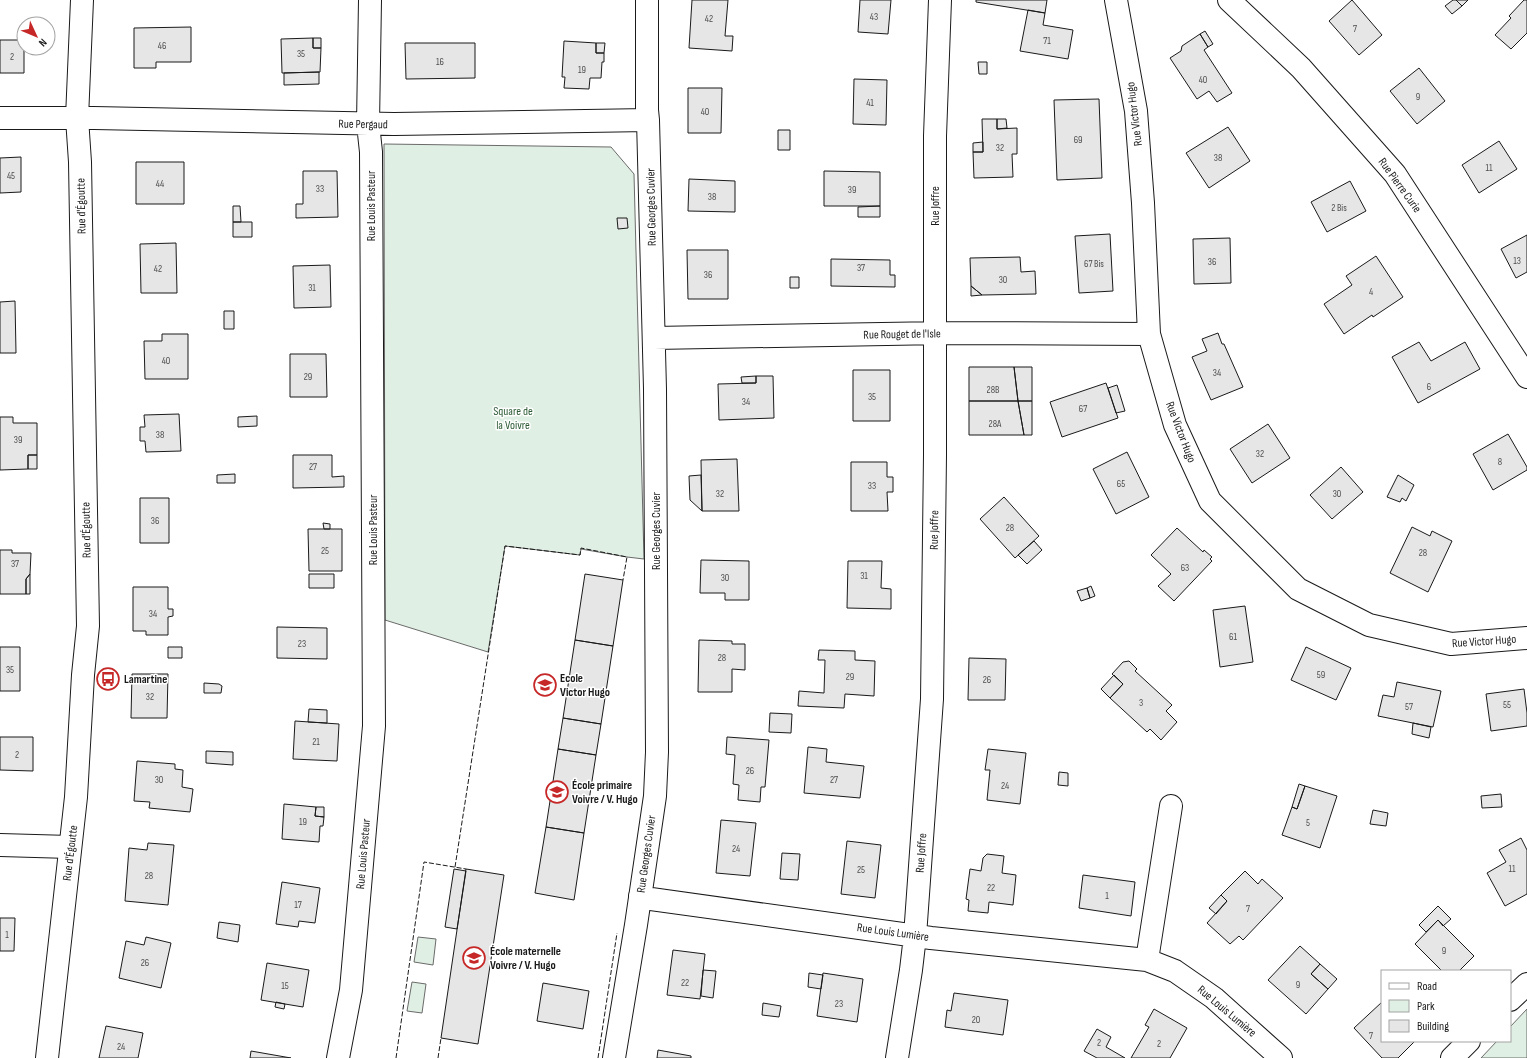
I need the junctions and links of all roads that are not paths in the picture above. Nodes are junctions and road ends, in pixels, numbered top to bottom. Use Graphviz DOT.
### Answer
graph roads {
  1 [pos="82,0"];
  2 [pos="370,0"];
  3 [pos="647,0"];
  4 [pos="940,0"];
  5 [pos="1116,0"];
  6 [pos="1229,0"];
  7 [pos="0,118"];
  8 [pos="77,118"];
  9 [pos="648,120"];
  10 [pos="368,124"];
  11 [pos="935,334"];
  12 [pos="1149,334"];
  13 [pos="654,338"];
  14 [pos="1527,377"];
  15 [pos="1527,638"];
  16 [pos="1171,806"];
  17 [pos="0,845"];
  18 [pos="70,847"];
  19 [pos="640,896"];
  20 [pos="915,936"];
  21 [pos="1147,960"];
  22 [pos="1527,984"];
  23 [pos="1511,999"];
  24 [pos="1468,1042"];
  25 [pos="47,1058"];
  26 [pos="338,1058"];
  27 [pos="614,1058"];
  28 [pos="897,1058"];
  29 [pos="1281,1058"];
  30 [pos="1452,1058"];
  1 -- 8 [label="street, Rue d'Égoutte"];
  2 -- 10 [label="street, Rue Louis Pasteur"];
  3 -- 9 [label="street, Rue Georges Cuvier"];
  4 -- 11 [label="street, Rue Joffre"];
  5 -- 12 [label="street, Rue Victor Hugo"];
  6 -- 14 [label="street, Rue Pierre Curie"];
  7 -- 8 [label="street, Rue Pergaud"];
  8 -- 10 [label="street, Rue Pergaud"];
  8 -- 18 [label="street, Rue d'Égoutte"];
  9 -- 10 [label="street, Rue Pergaud"];
  9 -- 13 [label="street, Rue Georges Cuvier"];
  10 -- 26 [label="street, Rue Louis Pasteur"];
  11 -- 12 [label="street, Rue Rouget de l'Isle"];
  11 -- 13 [label="street, Rue Rouget de l'Isle"];
  11 -- 20 [label="street, Rue Joffre"];
  12 -- 15 [label="street, Rue Victor Hugo"];
  13 -- 19 [label="street, Rue Georges Cuvier"];
  16 -- 21 [label="street"];
  17 -- 18 [label="street"];
  18 -- 25 [label="street, Rue d'Égoutte"];
  19 -- 20 [label="street, Rue Louis Lumière"];
  19 -- 27 [label="street, Rue Georges Cuvier"];
  20 -- 21 [label="street, Rue Louis Lumière"];
  20 -- 28 [label="street, Rue Joffre"];
  21 -- 29 [label="street, Rue Louis Lumière"];
  22 -- 23 [label="street"];
  24 -- 30 [label="street"];
}
